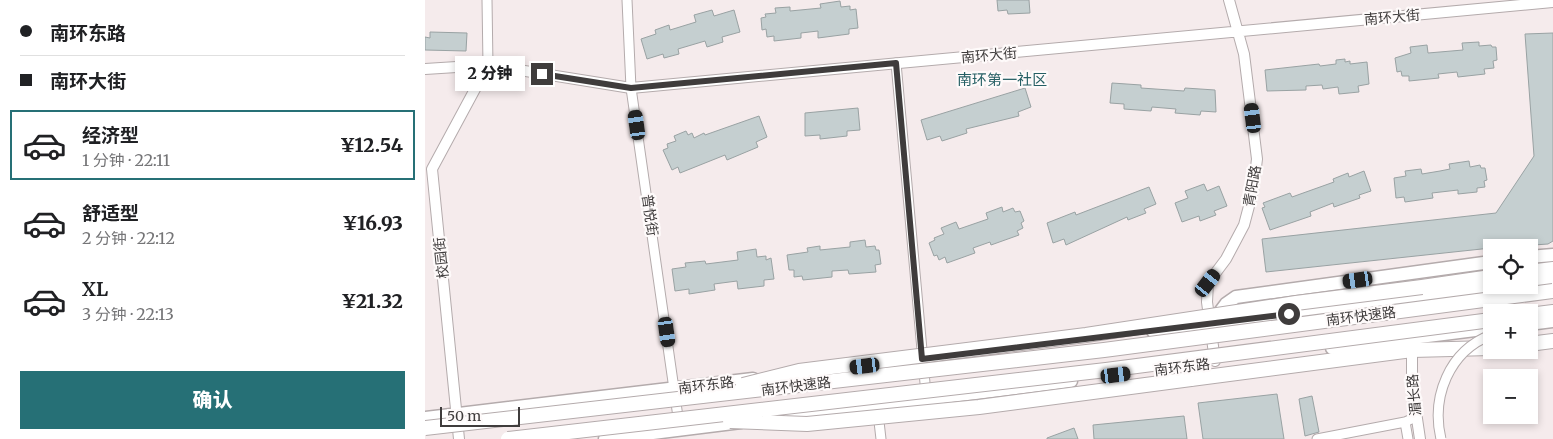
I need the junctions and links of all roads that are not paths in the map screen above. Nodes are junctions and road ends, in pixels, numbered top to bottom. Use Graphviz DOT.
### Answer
graph roads {
  1 [pos="487,0"];
  2 [pos="627,0"];
  3 [pos="1229,0"];
  4 [pos="1553,2"];
  5 [pos="1237,31"];
  6 [pos="896,63"];
  7 [pos="488,65"];
  8 [pos="425,68"];
  9 [pos="631,88"];
  10 [pos="1553,255"];
  11 [pos="1538,256"];
  12 [pos="1483,263"];
  13 [pos="1553,269"];
  14 [pos="1538,271"];
  15 [pos="1483,278"];
  16 [pos="1553,281"];
  17 [pos="1538,283"];
  18 [pos="1483,290"];
  19 [pos="1553,292"];
  20 [pos="1553,312"];
  21 [pos="1538,314"];
  22 [pos="1483,321"];
  23 [pos="1553,321"];
  24 [pos="1538,323"];
  25 [pos="1211,324"];
  26 [pos="1553,325"];
  27 [pos="1538,327"];
  28 [pos="1483,329"];
  29 [pos="1483,340"];
  30 [pos="1553,341"];
  31 [pos="1538,343"];
  32 [pos="1483,348"];
  33 [pos="1412,350"];
  34 [pos="922,359"];
  35 [pos="1215,362"];
  36 [pos="1017,388"];
  37 [pos="675,389"];
  38 [pos="687,398"];
  39 [pos="927,399"];
  40 [pos="877,405"];
  41 [pos="457,415"];
  42 [pos="1416,417"];
  43 [pos="425,418"];
  44 [pos="1405,422"];
  45 [pos="684,424"];
  46 [pos="425,428"];
  47 [pos="459,439"];
  48 [pos="508,439"];
  49 [pos="605,439"];
  50 [pos="881,439"];
  51 [pos="1317,439"];
  52 [pos="1408,439"];
  53 [pos="1420,439"];
  54 [pos="1441,439"];
  1 -- 7 [label="street, 校园街"];
  2 -- 9 [label="street, 普悦街"];
  3 -- 5 [label="street, 青阳路"];
  4 -- 5 [label="street, 南环大街"];
  5 -- 6 [label="street, 南环大街"];
  5 -- 25 [label="street, 青阳路"];
  6 -- 9 [label="street, 南环大街"];
  6 -- 34 [label="street"];
  7 -- 8 [label="street, 南环大街"];
  7 -- 9 [label="street, 南环大街"];
  7 -- 41 [label="street, 校园街"];
  9 -- 37 [label="street, 普悦街"];
  10 -- 11 [label="main road"];
  12 -- 25 [label="main road"];
  13 -- 14 [label="highway"];
  15 -- 38 [label="highway, bridge"];
  16 -- 17 [label="main road"];
  18 -- 25 [label="main road, 南环东路"];
  19 -- 38 [label="highway, 南环快速路, bridge"];
  20 -- 21 [label="highway"];
  22 -- 45 [label="highway, 南环快速路, bridge"];
  23 -- 24 [label="main road"];
  25 -- 34 [label="main road, 南环东路"];
  25 -- 35 [label="street, 青阳路"];
  26 -- 27 [label="street"];
  28 -- 35 [label="main road, 南环东路"];
  29 -- 54 [label="street, bridge"];
  30 -- 31 [label="highway"];
  32 -- 33 [label="highway"];
  33 -- 36 [label="main road"];
  33 -- 42 [label="street, 湄长路"];
  33 -- 45 [label="highway, bridge"];
  34 -- 37 [label="main road, 南环东路"];
  34 -- 39 [label="street"];
  35 -- 36 [label="main road, 南环东路"];
  36 -- 39 [label="main road, 南环东路"];
  37 -- 41 [label="main road, 南环东路"];
  37 -- 45 [label="street, 普悦街"];
  38 -- 46 [label="highway, 南环快速路, bridge"];
  39 -- 40 [label="main road, 南环东路"];
  40 -- 45 [label="main road, 南环东路"];
  40 -- 50 [label="street"];
  41 -- 43 [label="main road, 南环东路"];
  41 -- 47 [label="street, 校园街"];
  42 -- 44 [label="street"];
  42 -- 53 [label="street, 湄长路"];
  44 -- 51 [label="street"];
  44 -- 52 [label="street"];
  45 -- 48 [label="highway, 南环快速路, bridge"];
  45 -- 49 [label="main road, 南环东路"];
}
